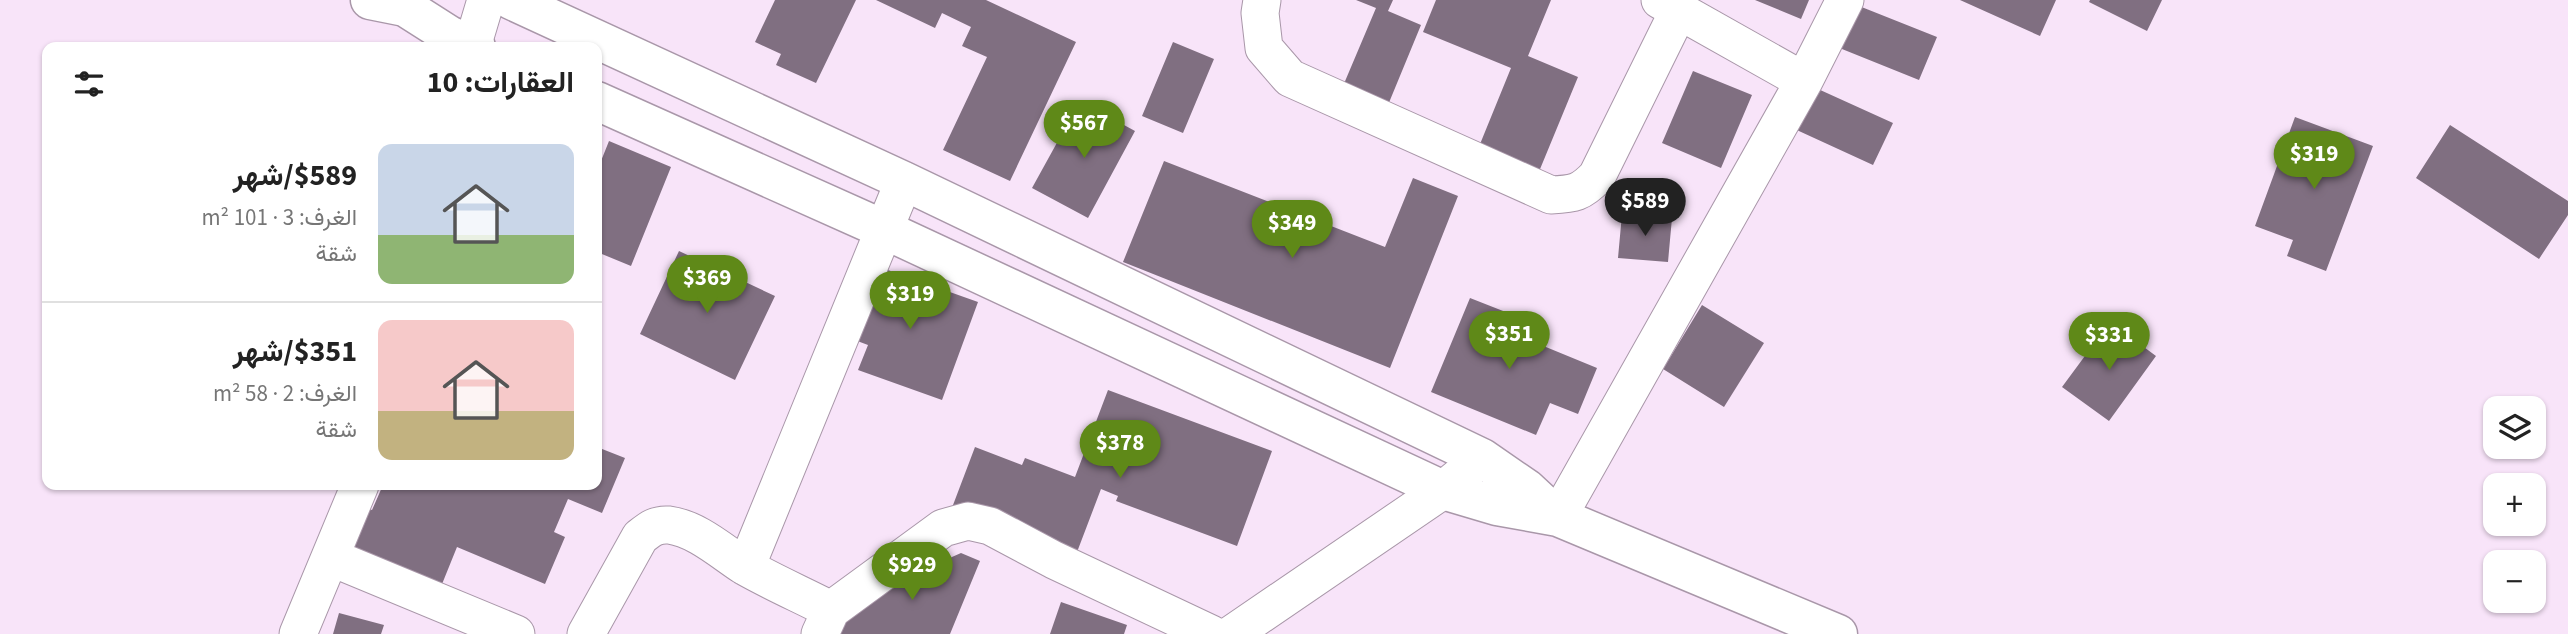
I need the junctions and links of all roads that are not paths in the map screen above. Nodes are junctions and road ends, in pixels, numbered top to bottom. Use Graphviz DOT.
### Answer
graph roads {
  1 [pos="486,0"];
  2 [pos="511,0"];
  3 [pos="1262,0"];
  4 [pos="1845,0"];
  5 [pos="399,2"];
  6 [pos="1669,5"];
  7 [pos="464,42"];
  8 [pos="475,42"];
  9 [pos="1804,82"];
  10 [pos="602,103"];
  11 [pos="904,181"];
  12 [pos="883,229"];
  13 [pos="1482,458"];
  14 [pos="358,490"];
  15 [pos="1443,490"];
  16 [pos="1558,517"];
  17 [pos="330,557"];
  18 [pos="746,567"];
  19 [pos="825,622"];
  20 [pos="298,634"];
  21 [pos="516,634"];
  22 [pos="586,634"];
  23 [pos="1211,634"];
  24 [pos="1232,634"];
  25 [pos="1838,634"];
  1 -- 8 [label="street"];
  2 -- 11 [label="street"];
  3 -- 6 [label="street"];
  4 -- 9 [label="street"];
  5 -- 7 [label="street"];
  6 -- 9 [label="street"];
  9 -- 16 [label="street"];
  10 -- 12 [label="street"];
  11 -- 12 [label="street"];
  11 -- 13 [label="street"];
  12 -- 15 [label="street"];
  12 -- 18 [label="street"];
  13 -- 15 [label="street"];
  13 -- 16 [label="street"];
  14 -- 17 [label="street"];
  15 -- 16 [label="street"];
  15 -- 24 [label="street"];
  16 -- 25 [label="street"];
  17 -- 20 [label="street"];
  17 -- 21 [label="street"];
  18 -- 19 [label="street"];
  18 -- 22 [label="street"];
  19 -- 23 [label="street"];
}
